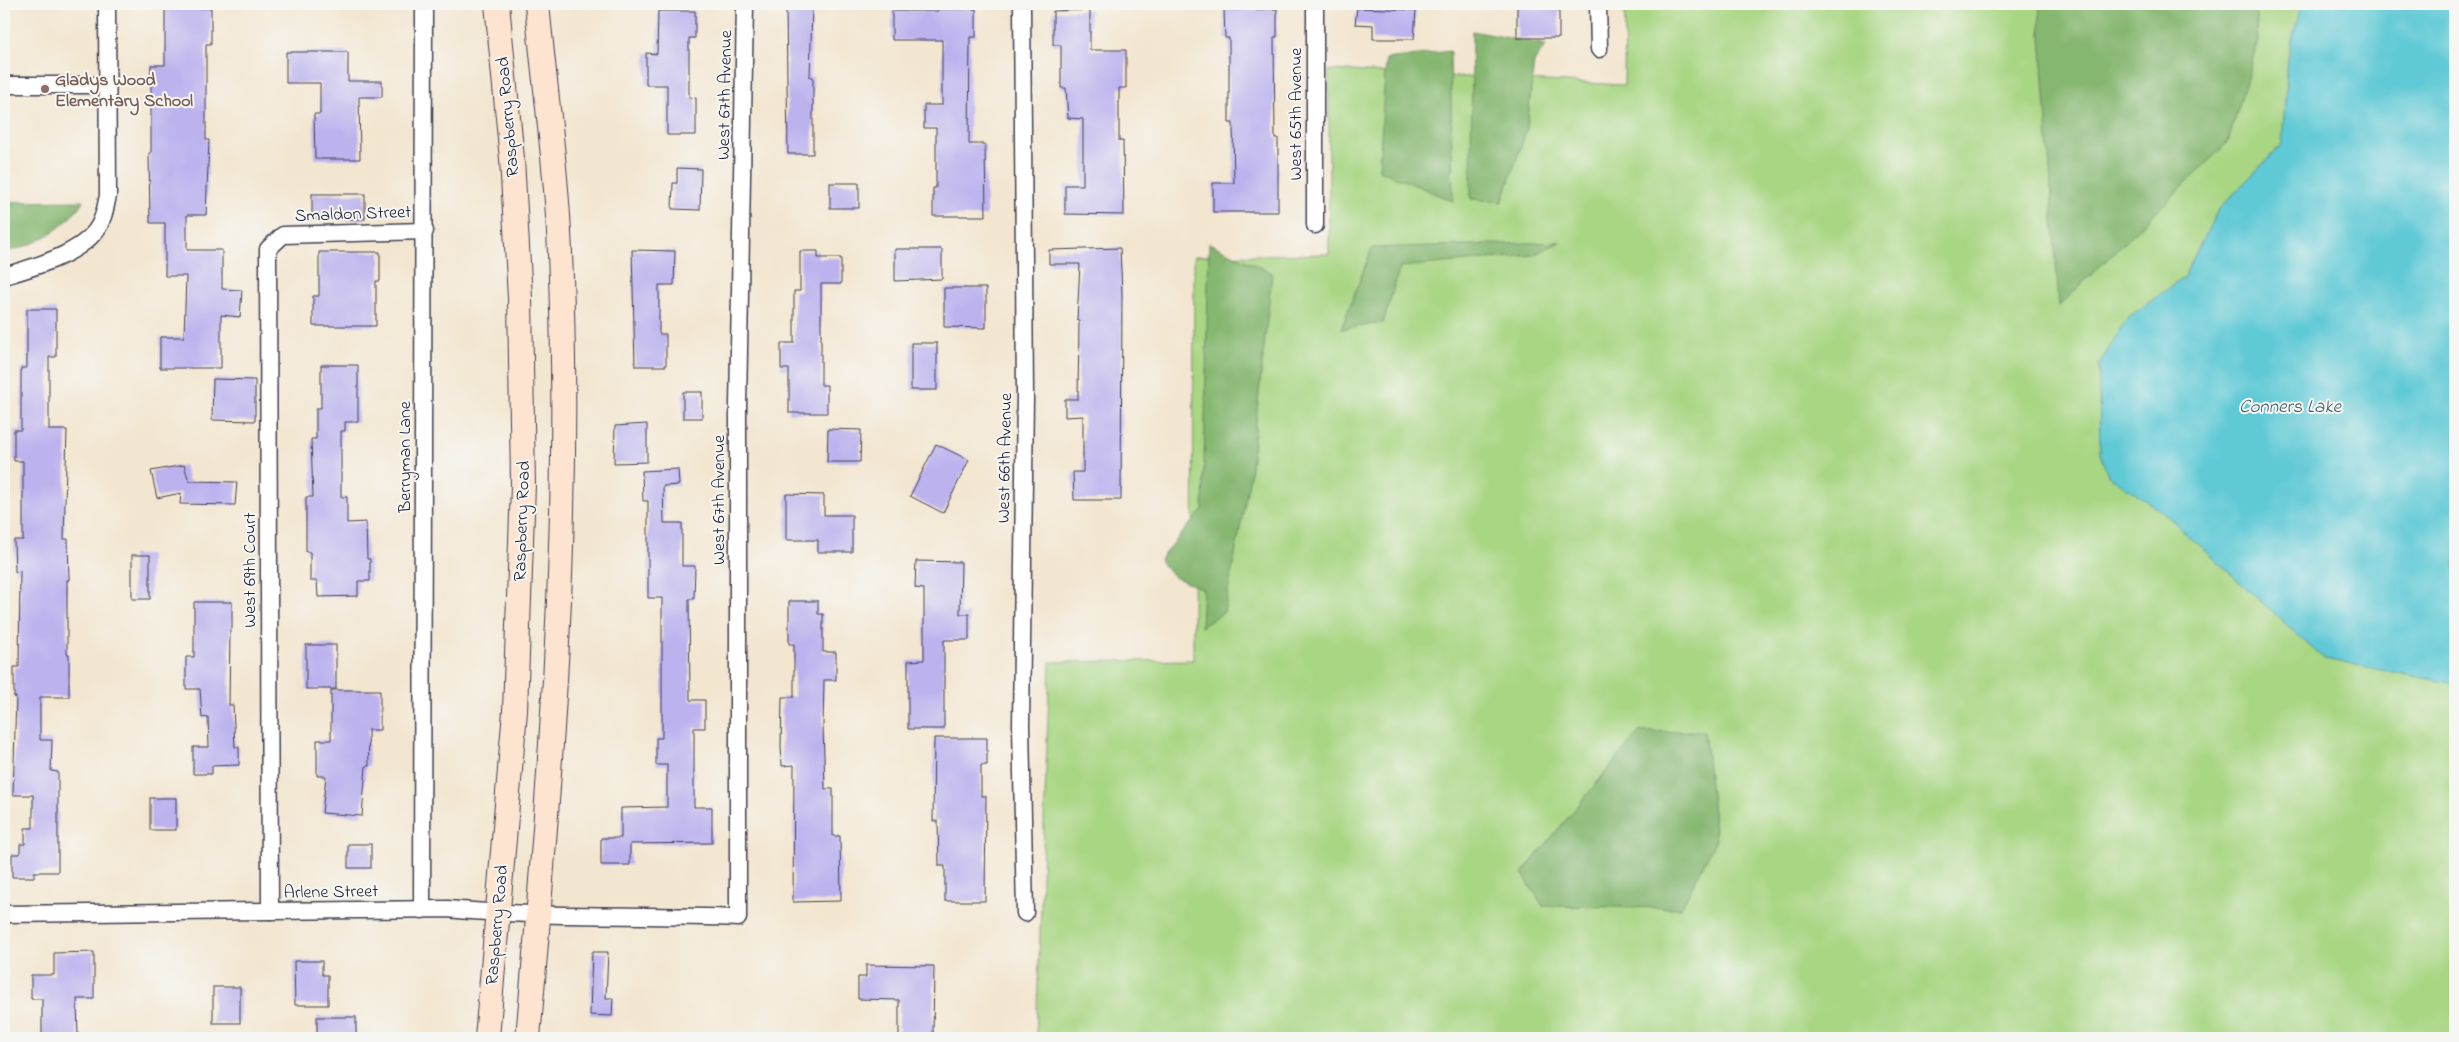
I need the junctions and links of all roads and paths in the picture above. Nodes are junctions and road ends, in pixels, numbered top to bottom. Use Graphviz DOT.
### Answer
graph roads {
  1 [pos="107,4"];
  2 [pos="424,4"];
  3 [pos="497,4"];
  4 [pos="537,4"];
  5 [pos="745,4"];
  6 [pos="1022,4"];
  7 [pos="1315,4"];
  8 [pos="1598,4"];
  9 [pos="1598,50"];
  10 [pos="4,85"];
  11 [pos="108,85"];
  12 [pos="1315,225"];
  13 [pos="425,231"];
  14 [pos="283,235"];
  15 [pos="4,276"];
  16 [pos="422,910"];
  17 [pos="270,911"];
  18 [pos="1025,913"];
  19 [pos="4,914"];
  20 [pos="497,914"];
  21 [pos="539,915"];
  22 [pos="660,915"];
  23 [pos="487,1038"];
  24 [pos="528,1038"];
  1 -- 11 [label="street"];
  2 -- 13 [label="street, Berryman Lane"];
  3 -- 20 [label="main road, Raspberry Road"];
  4 -- 21 [label="main road"];
  5 -- 22 [label="street, West 67th Avenue"];
  6 -- 18 [label="street, West 66th Avenue"];
  7 -- 12 [label="street, West 65th Avenue"];
  8 -- 9 [label="street"];
  10 -- 11 [label="street"];
  11 -- 15 [label="street"];
  13 -- 14 [label="street, Smaldon Street"];
  13 -- 16 [label="street, Berryman Lane"];
  14 -- 17 [label="street, West 69th Court"];
  16 -- 17 [label="street, Arlene Street"];
  16 -- 20 [label="street, Arlene Street"];
  17 -- 19 [label="street, Arlene Street"];
  20 -- 21 [label="street, Arlene Street"];
  20 -- 23 [label="main road, Raspberry Road"];
  21 -- 22 [label="street, Arlene Street"];
  21 -- 24 [label="main road"];
}
